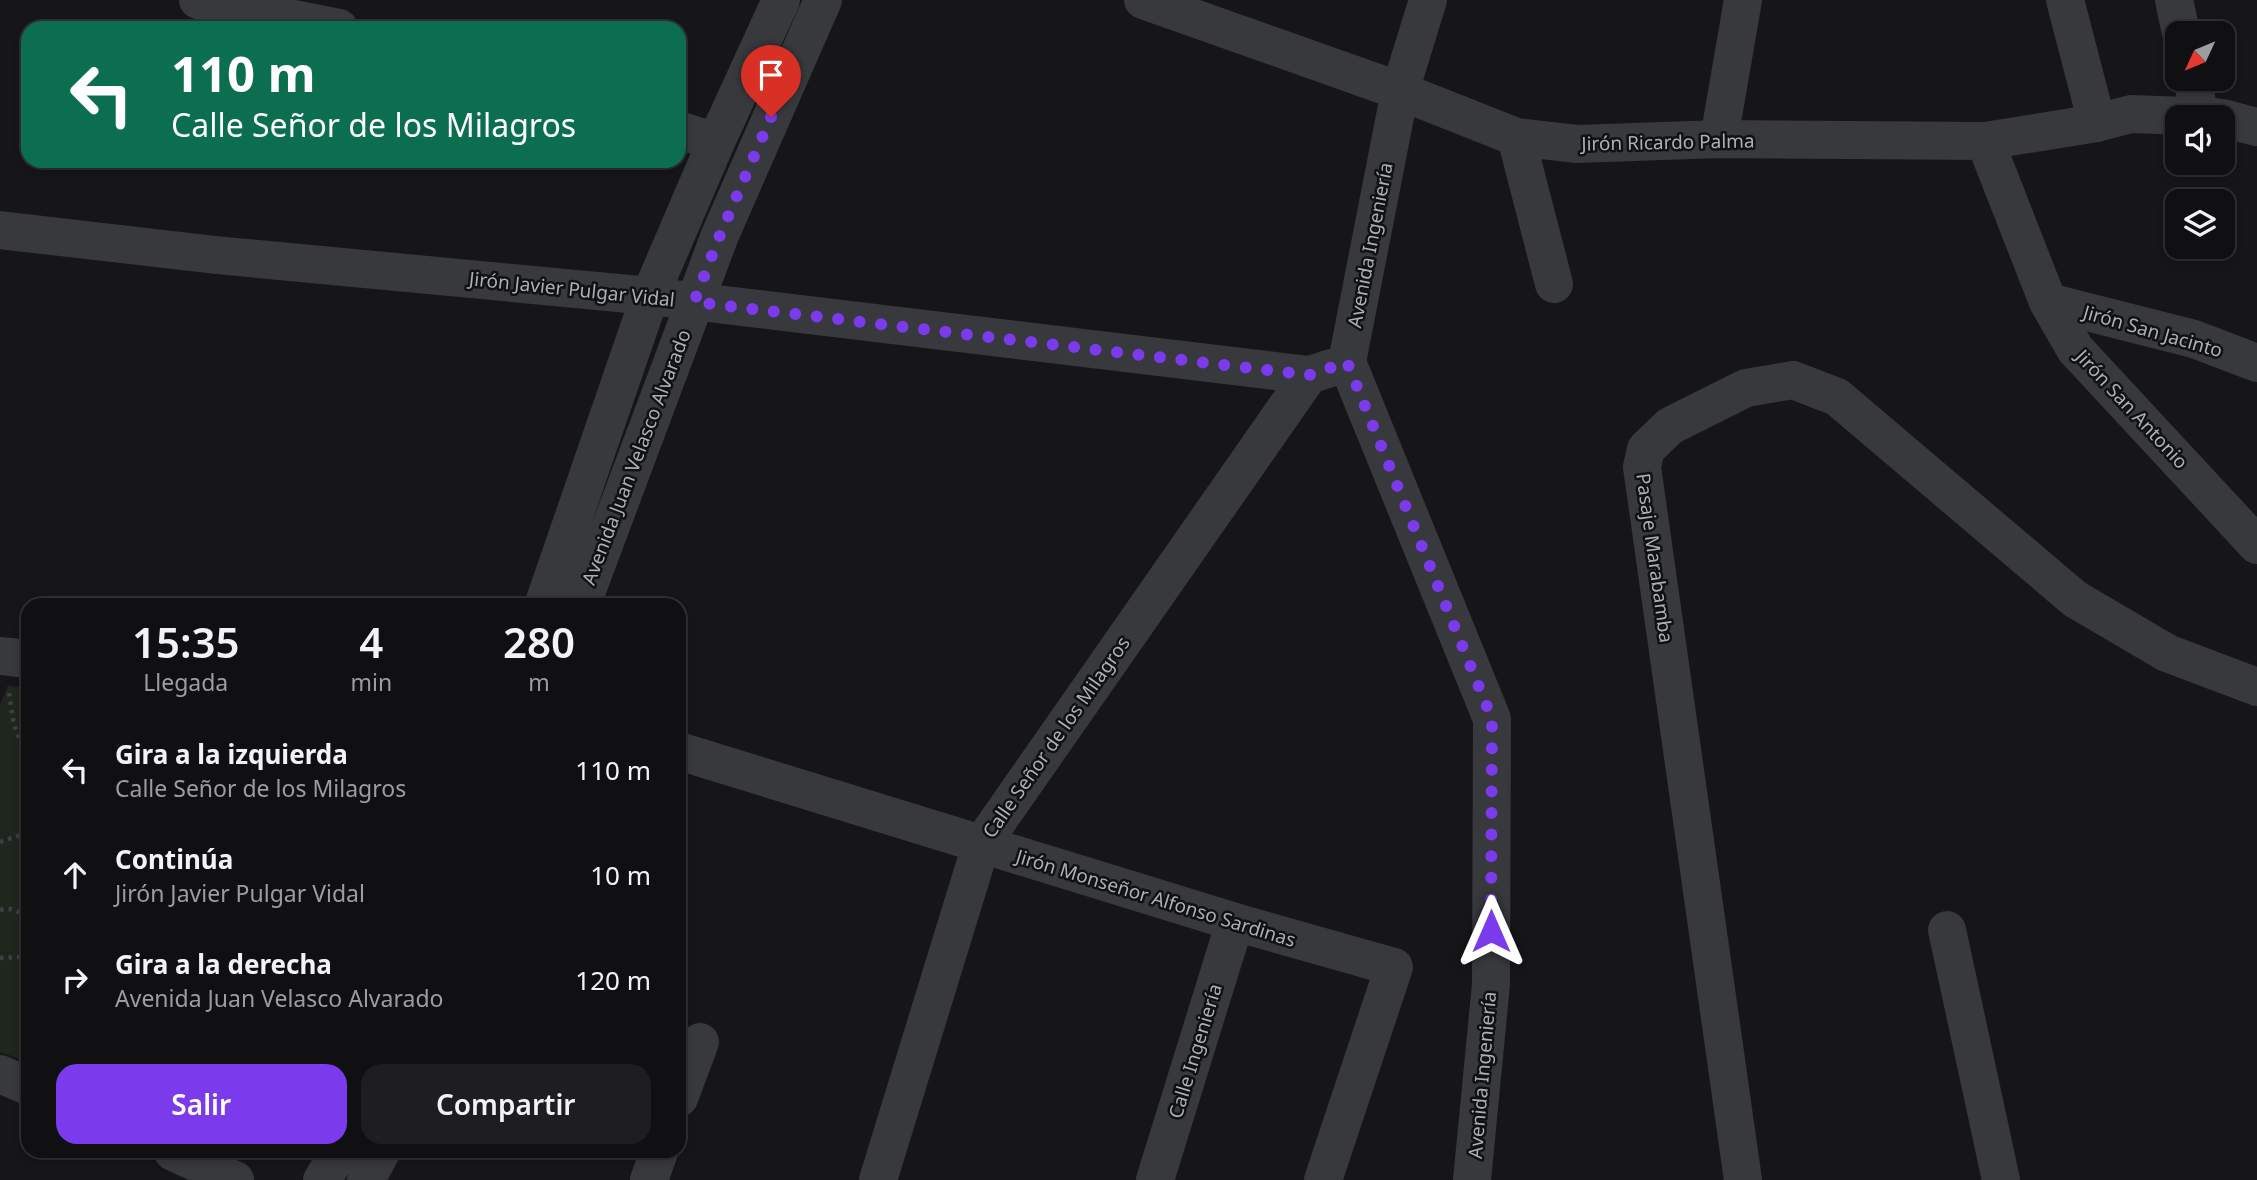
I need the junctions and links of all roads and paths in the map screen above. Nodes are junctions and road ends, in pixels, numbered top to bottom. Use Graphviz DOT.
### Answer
graph roads {
  1 [pos="198,0"];
  2 [pos="781,0"];
  3 [pos="823,0"];
  4 [pos="1143,0"];
  5 [pos="1428,0"];
  6 [pos="1743,0"];
  7 [pos="2065,0"];
  8 [pos="2174,0"];
  9 [pos="329,17"];
  10 [pos="2178,21"];
  11 [pos="1400,91"];
  12 [pos="2165,111"];
  13 [pos="2235,118"];
  14 [pos="2097,123"];
  15 [pos="2257,127"];
  16 [pos="686,132"];
  17 [pos="1516,137"];
  18 [pos="1719,139"];
  19 [pos="1985,141"];
  20 [pos="716,142"];
  21 [pos="0,230"];
  22 [pos="1555,284"];
  23 [pos="650,296"];
  24 [pos="694,302"];
  25 [pos="2048,302"];
  26 [pos="1347,362"];
  27 [pos="2257,363"];
  28 [pos="1309,375"];
  29 [pos="2257,545"];
  30 [pos="546,598"];
  31 [pos="584,598"];
  32 [pos="9,662"];
  33 [pos="2257,687"];
  34 [pos="21,742"];
  35 [pos="686,753"];
  36 [pos="21,835"];
  37 [pos="0,842"];
  38 [pos="981,845"];
  39 [pos="0,910"];
  40 [pos="21,914"];
  41 [pos="1235,922"];
  42 [pos="1947,930"];
  43 [pos="21,956"];
  44 [pos="0,958"];
  45 [pos="699,1042"];
  46 [pos="0,1074"];
  47 [pos="686,1078"];
  48 [pos="21,1083"];
  49 [pos="186,1158"];
  50 [pos="335,1158"];
  51 [pos="378,1158"];
  52 [pos="657,1158"];
  53 [pos="235,1180"];
  54 [pos="322,1180"];
  55 [pos="366,1180"];
  56 [pos="649,1180"];
  57 [pos="878,1180"];
  58 [pos="1156,1180"];
  59 [pos="1323,1180"];
  60 [pos="1472,1180"];
  61 [pos="1742,1180"];
  62 [pos="2001,1180"];
  1 -- 9 [label="street"];
  2 -- 20 [label="street, Avenida Juan Velasco Alvarado"];
  3 -- 24 [label="street, Avenida Juan Velasco Alvarado"];
  4 -- 11 [label="street, Jirón Ricardo Palma"];
  5 -- 11 [label="street, Avenida Ingeniería"];
  6 -- 18 [label="street"];
  7 -- 14 [label="street"];
  8 -- 10 [label="street"];
  11 -- 17 [label="street, Jirón Ricardo Palma"];
  11 -- 26 [label="street, Avenida Ingeniería"];
  12 -- 14 [label="street, Jirón Ricardo Palma"];
  13 -- 15 [label="street, Jirón Ricardo Palma"];
  14 -- 19 [label="street, Jirón Ricardo Palma"];
  16 -- 20 [label="street"];
  17 -- 18 [label="street, Jirón Ricardo Palma"];
  17 -- 22 [label="street"];
  18 -- 19 [label="street, Jirón Ricardo Palma"];
  19 -- 25 [label="street, Jirón San Antonio"];
  20 -- 23 [label="street, Avenida Juan Velasco Alvarado"];
  21 -- 23 [label="street, Jirón Javier Pulgar Vidal"];
  23 -- 24 [label="street, Jirón Javier Pulgar Vidal"];
  23 -- 30 [label="street, Avenida Juan Velasco Alvarado"];
  24 -- 28 [label="street, Jirón Javier Pulgar Vidal"];
  24 -- 31 [label="street, Avenida Juan Velasco Alvarado"];
  25 -- 27 [label="street, Jirón San Jacinto"];
  25 -- 29 [label="street, Jirón San Antonio"];
  26 -- 28 [label="street"];
  26 -- 60 [label="street, Avenida Ingeniería"];
  28 -- 38 [label="street, Calle Señor de los Milagros"];
  32 -- 34 [label="path"];
  33 -- 61 [label="street, Pasaje Marabamba"];
  35 -- 38 [label="street, Jirón Monseñor Alfonso Sardinas"];
  36 -- 37 [label="path"];
  38 -- 41 [label="street, Jirón Monseñor Alfonso Sardinas"];
  38 -- 57 [label="street, Calle Señor de los Milagros"];
  39 -- 40 [label="path"];
  41 -- 58 [label="street, Calle Ingeniería"];
  41 -- 59 [label="street, Jirón Monseñor Alfonso Sardinas"];
  42 -- 62 [label="street"];
  43 -- 44 [label="path"];
  45 -- 47 [label="street"];
  46 -- 48 [label="street"];
  49 -- 53 [label="street"];
  50 -- 54 [label="street"];
  51 -- 55 [label="street"];
  52 -- 56 [label="street"];
}
